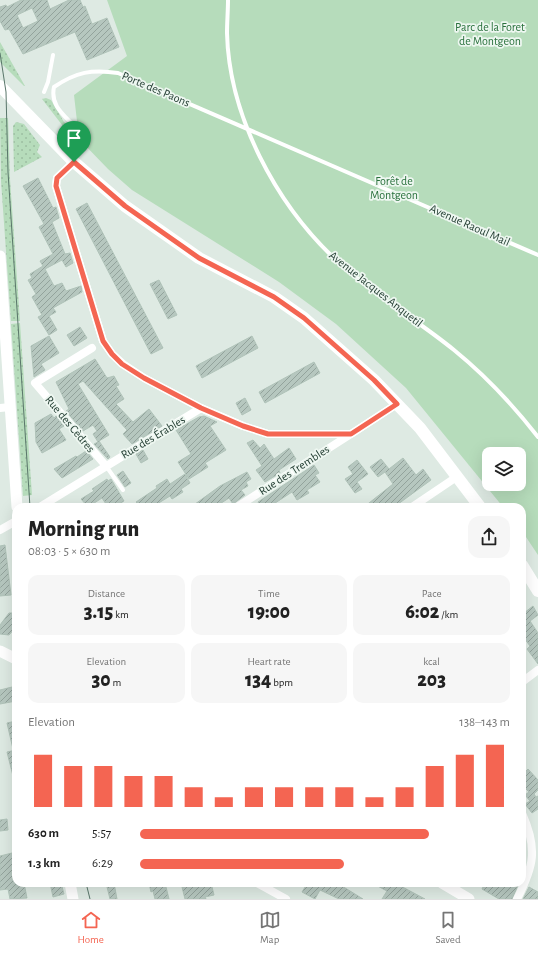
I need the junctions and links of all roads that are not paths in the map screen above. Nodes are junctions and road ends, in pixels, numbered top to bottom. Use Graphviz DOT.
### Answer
graph roads {
  1 [pos="228,0"];
  2 [pos="52,55"];
  3 [pos="0,86"];
  4 [pos="44,92"];
  5 [pos="247,128"];
  6 [pos="72,159"];
  7 [pos="538,255"];
  8 [pos="0,256"];
  9 [pos="3,339"];
  10 [pos="92,348"];
  11 [pos="397,404"];
  12 [pos="5,408"];
  13 [pos="201,408"];
  14 [pos="351,434"];
  15 [pos="538,437"];
  16 [pos="106,466"];
  17 [pos="458,476"];
  18 [pos="122,490"];
  19 [pos="17,503"];
  20 [pos="46,503"];
  21 [pos="243,503"];
  22 [pos="418,503"];
  23 [pos="477,503"];
  24 [pos="12,523"];
  25 [pos="0,530"];
  26 [pos="526,572"];
  27 [pos="538,591"];
  28 [pos="0,651"];
  29 [pos="12,657"];
  30 [pos="538,670"];
  31 [pos="526,679"];
  32 [pos="526,821"];
  33 [pos="526,882"];
  34 [pos="71,887"];
  35 [pos="264,887"];
  36 [pos="449,887"];
  37 [pos="523,887"];
  38 [pos="74,899"];
  39 [pos="286,899"];
  40 [pos="469,899"];
  41 [pos="517,899"];
  1 -- 5 [label="lane, Avenue Jacques Anquetil"];
  2 -- 4 [label="lane"];
  3 -- 6 [label="main road"];
  5 -- 6 [label="lane, Porte des Paons"];
  5 -- 7 [label="lane, Avenue Raoul Mail"];
  5 -- 15 [label="lane, Avenue Jacques Anquetil"];
  6 -- 11 [label="main road"];
  6 -- 13 [label="street"];
  8 -- 9 [label="street"];
  9 -- 12 [label="street"];
  10 -- 16 [label="street, Rue des Cèdres"];
  11 -- 14 [label="street, Rue des Trembles"];
  11 -- 17 [label="main road"];
  12 -- 19 [label="street"];
  13 -- 14 [label="street"];
  13 -- 16 [label="street, Rue des Érables"];
  14 -- 21 [label="street, Rue des Trembles"];
  16 -- 18 [label="lane"];
  16 -- 20 [label="street, Rue des Érables"];
  17 -- 22 [label="street"];
  17 -- 23 [label="main road"];
  24 -- 25 [label="street"];
  26 -- 27 [label="main road"];
  28 -- 29 [label="street"];
  30 -- 31 [label="street"];
  32 -- 33 [label="street"];
  34 -- 38 [label="street"];
  35 -- 39 [label="street"];
  36 -- 40 [label="street"];
  37 -- 41 [label="street"];
}
